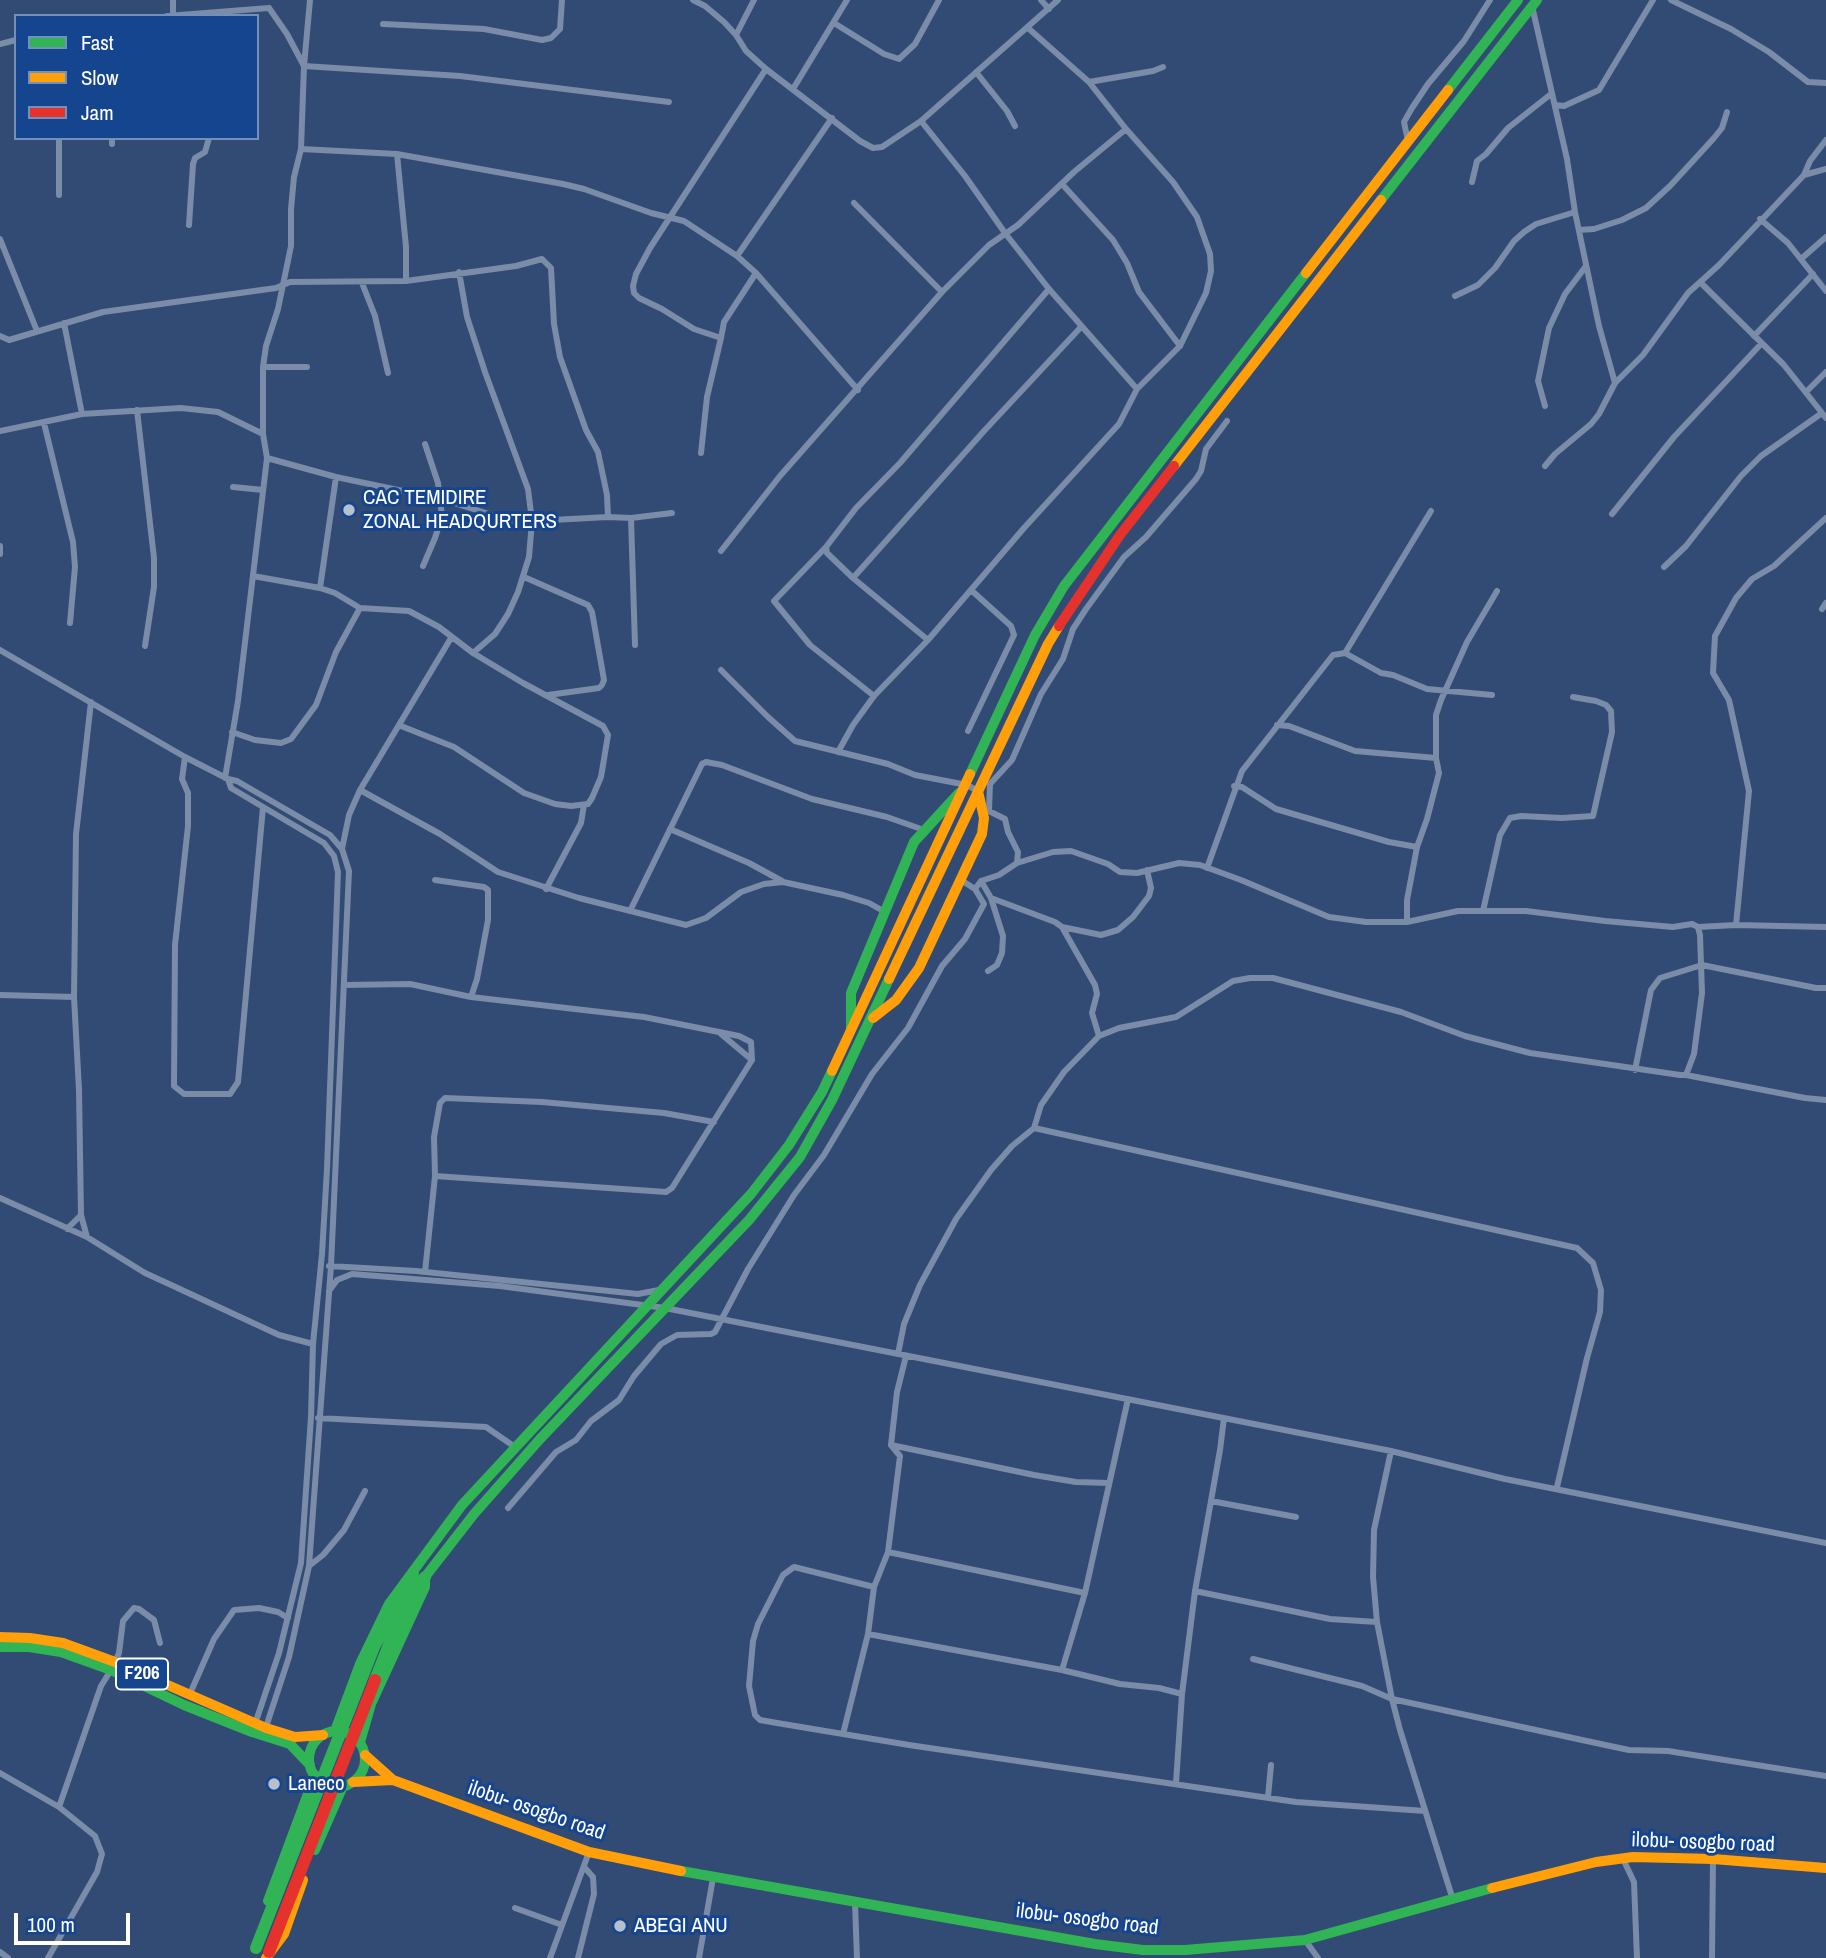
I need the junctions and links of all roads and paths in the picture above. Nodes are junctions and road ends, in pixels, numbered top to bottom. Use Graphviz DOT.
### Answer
graph roads {
  1 [pos="272,0"];
  2 [pos="310,0"];
  3 [pos="562,0"];
  4 [pos="694,0"];
  5 [pos="754,0"];
  6 [pos="848,0"];
  7 [pos="939,0"];
  8 [pos="1041,0"];
  9 [pos="1058,0"];
  10 [pos="1490,0"];
  11 [pos="1518,0"];
  12 [pos="1653,0"];
  13 [pos="1671,0"];
  14 [pos="1533,2"];
  15 [pos="269,8"];
  16 [pos="1049,9"];
  17 [pos="208,14"];
  18 [pos="834,23"];
  19 [pos="383,24"];
  20 [pos="1028,28"];
  21 [pos="736,35"];
  22 [pos="304,66"];
  23 [pos="1163,67"];
  24 [pos="766,69"];
  25 [pos="976,72"];
  26 [pos="1089,82"];
  27 [pos="1826,83"];
  28 [pos="793,89"];
  29 [pos="1552,94"];
  30 [pos="669,102"];
  31 [pos="1555,105"];
  32 [pos="1727,112"];
  33 [pos="832,118"];
  34 [pos="921,121"];
  35 [pos="1016,126"];
  36 [pos="1126,129"];
  37 [pos="59,140"];
  38 [pos="208,140"];
  39 [pos="1826,140"];
  40 [pos="1408,141"];
  41 [pos="301,149"];
  42 [pos="397,154"];
  43 [pos="1826,169"];
  44 [pos="1804,175"];
  45 [pos="1472,182"];
  46 [pos="1062,184"];
  47 [pos="58,195"];
  48 [pos="855,202"];
  49 [pos="1575,212"];
  50 [pos="670,218"];
  51 [pos="1760,219"];
  52 [pos="189,225"];
  53 [pos="1579,230"];
  54 [pos="1005,233"];
  55 [pos="1826,237"];
  56 [pos="0,239"];
  57 [pos="737,256"];
  58 [pos="1801,259"];
  59 [pos="1586,266"];
  60 [pos="459,272"];
  61 [pos="756,273"];
  62 [pos="1813,274"];
  63 [pos="406,281"];
  64 [pos="1700,282"];
  65 [pos="362,283"];
  66 [pos="282,286"];
  67 [pos="1049,289"];
  68 [pos="1826,291"];
  69 [pos="943,292"];
  70 [pos="1455,296"];
  71 [pos="64,323"];
  72 [pos="1081,327"];
  73 [pos="37,331"];
  74 [pos="0,336"];
  75 [pos="1754,336"];
  76 [pos="721,338"];
  77 [pos="1761,344"];
  78 [pos="1180,346"];
  79 [pos="263,366"];
  80 [pos="307,367"];
  81 [pos="1826,372"];
  82 [pos="388,373"];
  83 [pos="1615,383"];
  84 [pos="1137,389"];
  85 [pos="858,390"];
  86 [pos="1805,392"];
  87 [pos="1545,406"];
  88 [pos="137,410"];
  89 [pos="82,414"];
  90 [pos="1824,415"];
  91 [pos="1227,421"];
  92 [pos="44,423"];
  93 [pos="0,431"];
  94 [pos="263,434"];
  95 [pos="425,444"];
  96 [pos="701,453"];
  97 [pos="267,458"];
  98 [pos="1545,466"];
  99 [pos="335,477"];
  100 [pos="233,487"];
  101 [pos="263,490"];
  102 [pos="441,499"];
  103 [pos="1431,511"];
  104 [pos="672,513"];
  105 [pos="1612,514"];
  106 [pos="608,517"];
  107 [pos="1826,517"];
  108 [pos="631,518"];
  109 [pos="532,521"];
  110 [pos="0,546"];
  111 [pos="826,547"];
  112 [pos="721,551"];
  113 [pos="0,554"];
  114 [pos="423,566"];
  115 [pos="1664,567"];
  116 [pos="253,576"];
  117 [pos="524,577"];
  118 [pos="853,578"];
  119 [pos="320,588"];
  120 [pos="971,590"];
  121 [pos="1497,591"];
  122 [pos="360,608"];
  123 [pos="70,623"];
  124 [pos="452,638"];
  125 [pos="928,640"];
  126 [pos="635,645"];
  127 [pos="145,646"];
  128 [pos="0,650"];
  129 [pos="473,653"];
  130 [pos="1345,653"];
  131 [pos="721,670"];
  132 [pos="1446,690"];
  133 [pos="548,695"];
  134 [pos="1492,695"];
  135 [pos="874,696"];
  136 [pos="1573,698"];
  137 [pos="91,702"];
  138 [pos="1277,725"];
  139 [pos="401,726"];
  140 [pos="968,731"];
  141 [pos="232,732"];
  142 [pos="838,752"];
  143 [pos="186,757"];
  144 [pos="1436,758"];
  145 [pos="226,778"];
  146 [pos="1234,786"];
  147 [pos="973,788"];
  148 [pos="360,790"];
  149 [pos="584,805"];
  150 [pos="263,807"];
  151 [pos="670,829"];
  152 [pos="924,830"];
  153 [pos="1417,847"];
  154 [pos="342,849"];
  155 [pos="1017,863"];
  156 [pos="1207,868"];
  157 [pos="1147,870"];
  158 [pos="435,880"];
  159 [pos="961,880"];
  160 [pos="981,881"];
  161 [pos="783,882"];
  162 [pos="546,889"];
  163 [pos="975,889"];
  164 [pos="991,898"];
  165 [pos="629,911"];
  166 [pos="1483,911"];
  167 [pos="887,912"];
  168 [pos="1406,922"];
  169 [pos="1736,925"];
  170 [pos="1062,927"];
  171 [pos="1698,927"];
  172 [pos="1826,927"];
  173 [pos="1702,965"];
  174 [pos="988,971"];
  175 [pos="344,985"];
  176 [pos="1826,988"];
  177 [pos="0,995"];
  178 [pos="74,997"];
  179 [pos="471,997"];
  180 [pos="870,1021"];
  181 [pos="850,1032"];
  182 [pos="719,1033"];
  183 [pos="1099,1037"];
  184 [pos="752,1060"];
  185 [pos="1635,1070"];
  186 [pos="1686,1075"];
  187 [pos="1826,1100"];
  188 [pos="714,1122"];
  189 [pos="1034,1128"];
  190 [pos="435,1176"];
  191 [pos="0,1198"];
  192 [pos="81,1215"];
  193 [pos="67,1229"];
  194 [pos="87,1237"];
  195 [pos="321,1265"];
  196 [pos="331,1266"];
  197 [pos="425,1272"];
  198 [pos="661,1290"];
  199 [pos="329,1291"];
  200 [pos="646,1305"];
  201 [pos="666,1308"];
  202 [pos="721,1317"];
  203 [pos="313,1344"];
  204 [pos="898,1354"];
  205 [pos="906,1356"];
  206 [pos="1128,1399"];
  207 [pos="318,1418"];
  208 [pos="1224,1418"];
  209 [pos="891,1445"];
  210 [pos="515,1447"];
  211 [pos="1391,1451"];
  212 [pos="1109,1483"];
  213 [pos="1557,1487"];
  214 [pos="365,1491"];
  215 [pos="1211,1501"];
  216 [pos="508,1508"];
  217 [pos="1296,1517"];
  218 [pos="1826,1543"];
  219 [pos="888,1552"];
  220 [pos="309,1566"];
  221 [pos="419,1575"];
  222 [pos="874,1587"];
  223 [pos="1195,1591"];
  224 [pos="1085,1593"];
  225 [pos="288,1618"];
  226 [pos="1377,1622"];
  227 [pos="868,1634"];
  228 [pos="0,1637"];
  229 [pos="160,1643"];
  230 [pos="0,1647"];
  231 [pos="1253,1660"];
  232 [pos="113,1666"];
  233 [pos="1062,1670"];
  234 [pos="1182,1694"];
  235 [pos="189,1696"];
  236 [pos="1392,1699"];
  237 [pos="259,1730"];
  238 [pos="329,1733"];
  239 [pos="843,1734"];
  240 [pos="360,1742"];
  241 [pos="365,1755"];
  242 [pos="1271,1765"];
  243 [pos="312,1770"];
  244 [pos="0,1773"];
  245 [pos="1826,1776"];
  246 [pos="393,1780"];
  247 [pos="1176,1783"];
  248 [pos="348,1784"];
  249 [pos="1268,1797"];
  250 [pos="59,1807"];
  251 [pos="1425,1811"];
  252 [pos="589,1852"];
  253 [pos="1623,1859"];
  254 [pos="1713,1859"];
  255 [pos="585,1867"];
  256 [pos="1826,1868"];
  257 [pos="713,1878"];
  258 [pos="1453,1900"];
  259 [pos="855,1903"];
  260 [pos="516,1908"];
  261 [pos="562,1925"];
  262 [pos="1305,1940"];
  263 [pos="0,1952"];
  264 [pos="261,1954"];
  265 [pos="1186,1954"];
  266 [pos="9,1958"];
  267 [pos="48,1958"];
  268 [pos="551,1958"];
  269 [pos="578,1958"];
  270 [pos="699,1958"];
  271 [pos="857,1958"];
  272 [pos="1318,1958"];
  273 [pos="1637,1958"];
  274 [pos="1712,1958"];
  1 -- 15 [label="street"];
  2 -- 22 [label="street"];
  3 -- 19 [label="street"];
  4 -- 21 [label="street"];
  5 -- 21 [label="street"];
  6 -- 18 [label="street"];
  7 -- 18 [label="street"];
  8 -- 16 [label="street"];
  9 -- 16 [label="street"];
  10 -- 40 [label="street"];
  11 -- 40 [label="main road"];
  12 -- 31 [label="street"];
  13 -- 27 [label="street"];
  14 -- 29 [label="street"];
  14 -- 147 [label="main road"];
  15 -- 17 [label="street"];
  15 -- 22 [label="street"];
  16 -- 20 [label="street"];
  18 -- 28 [label="street"];
  20 -- 25 [label="street"];
  20 -- 26 [label="street"];
  21 -- 24 [label="street"];
  22 -- 30 [label="street"];
  22 -- 41 [label="street"];
  23 -- 26 [label="street"];
  24 -- 28 [label="street"];
  24 -- 50 [label="street"];
  25 -- 34 [label="street"];
  25 -- 35 [label="street"];
  26 -- 36 [label="street"];
  28 -- 33 [label="street"];
  29 -- 31 [label="street"];
  29 -- 45 [label="street"];
  31 -- 49 [label="street"];
  32 -- 53 [label="street"];
  33 -- 34 [label="street"];
  33 -- 57 [label="street"];
  34 -- 54 [label="street"];
  36 -- 46 [label="street"];
  36 -- 78 [label="street"];
  37 -- 47 [label="street"];
  38 -- 52 [label="street"];
  39 -- 44 [label="street"];
  40 -- 147 [label="main road"];
  41 -- 42 [label="street"];
  41 -- 66 [label="street"];
  42 -- 50 [label="street"];
  42 -- 63 [label="street"];
  43 -- 44 [label="street"];
  44 -- 51 [label="street"];
  46 -- 54 [label="street"];
  46 -- 78 [label="street"];
  48 -- 69 [label="street"];
  49 -- 53 [label="street"];
  49 -- 70 [label="street"];
  50 -- 57 [label="street"];
  50 -- 76 [label="street"];
  51 -- 58 [label="street"];
  51 -- 64 [label="street"];
  53 -- 59 [label="street"];
  54 -- 67 [label="street"];
  54 -- 69 [label="street"];
  55 -- 58 [label="street"];
  56 -- 73 [label="street"];
  57 -- 61 [label="street"];
  58 -- 62 [label="street"];
  59 -- 83 [label="street"];
  59 -- 87 [label="street"];
  60 -- 63 [label="street"];
  60 -- 106 [label="street"];
  60 -- 109 [label="street"];
  61 -- 76 [label="street"];
  61 -- 85 [label="street"];
  62 -- 68 [label="street"];
  62 -- 75 [label="street"];
  63 -- 65 [label="street"];
  64 -- 75 [label="street"];
  64 -- 83 [label="street"];
  65 -- 66 [label="street"];
  65 -- 82 [label="street"];
  66 -- 71 [label="street"];
  66 -- 79 [label="street"];
  67 -- 72 [label="street"];
  67 -- 111 [label="street"];
  69 -- 85 [label="street"];
  71 -- 73 [label="street"];
  71 -- 89 [label="street"];
  72 -- 84 [label="street"];
  72 -- 118 [label="street"];
  73 -- 74 [label="street"];
  75 -- 77 [label="street"];
  76 -- 96 [label="street"];
  77 -- 86 [label="street"];
  77 -- 105 [label="street"];
  78 -- 84 [label="street"];
  79 -- 80 [label="street"];
  79 -- 94 [label="street"];
  81 -- 86 [label="street"];
  83 -- 98 [label="street"];
  84 -- 120 [label="street"];
  85 -- 112 [label="street"];
  86 -- 90 [label="street"];
  88 -- 89 [label="street"];
  88 -- 94 [label="street"];
  88 -- 127 [label="street"];
  89 -- 92 [label="street"];
  90 -- 115 [label="street"];
  91 -- 155 [label="street"];
  92 -- 93 [label="street"];
  92 -- 123 [label="street"];
  94 -- 97 [label="street"];
  95 -- 102 [label="street"];
  97 -- 99 [label="street"];
  97 -- 101 [label="street"];
  99 -- 102 [label="street"];
  99 -- 119 [label="street"];
  100 -- 101 [label="street"];
  101 -- 116 [label="street"];
  102 -- 109 [label="street"];
  102 -- 114 [label="street"];
  103 -- 130 [label="street"];
  104 -- 108 [label="street"];
  106 -- 108 [label="street"];
  106 -- 109 [label="street"];
  107 -- 169 [label="street"];
  108 -- 126 [label="street"];
  109 -- 117 [label="street"];
  110 -- 113 [label="street"];
  111 -- 118 [label="street"];
  111 -- 135 [label="street"];
  116 -- 119 [label="street"];
  116 -- 141 [label="street"];
  117 -- 129 [label="street"];
  117 -- 133 [label="street"];
  118 -- 125 [label="street"];
  119 -- 122 [label="street"];
  120 -- 125 [label="street"];
  120 -- 140 [label="street"];
  121 -- 132 [label="street"];
  122 -- 124 [label="street"];
  122 -- 141 [label="street"];
  124 -- 129 [label="street"];
  124 -- 139 [label="street"];
  125 -- 135 [label="street"];
  128 -- 137 [label="street"];
  129 -- 133 [label="street"];
  130 -- 132 [label="street"];
  130 -- 138 [label="street"];
  131 -- 142 [label="street"];
  132 -- 134 [label="street"];
  132 -- 144 [label="street"];
  133 -- 149 [label="street"];
  135 -- 142 [label="street"];
  136 -- 166 [label="street"];
  137 -- 143 [label="street"];
  137 -- 178 [label="street"];
  138 -- 144 [label="street"];
  138 -- 146 [label="street"];
  139 -- 148 [label="street"];
  139 -- 149 [label="street"];
  141 -- 145 [label="street"];
  142 -- 147 [label="street"];
  143 -- 145 [label="street"];
  143 -- 150 [label="street"];
  144 -- 153 [label="street"];
  145 -- 150 [label="street"];
  145 -- 154 [label="street"];
  146 -- 153 [label="street"];
  146 -- 156 [label="street"];
  147 -- 152 [label="main road"];
  147 -- 159 [label="main road"];
  147 -- 180 [label="main road"];
  147 -- 181 [label="main road"];
  148 -- 154 [label="street"];
  148 -- 162 [label="street"];
  149 -- 162 [label="street"];
  150 -- 195 [label="street"];
  151 -- 152 [label="street"];
  151 -- 161 [label="street"];
  151 -- 165 [label="street"];
  152 -- 167 [label="main road"];
  153 -- 168 [label="street"];
  154 -- 175 [label="street"];
  155 -- 157 [label="street"];
  155 -- 160 [label="street"];
  156 -- 157 [label="street"];
  156 -- 168 [label="street"];
  157 -- 170 [label="street"];
  158 -- 179 [label="street"];
  159 -- 163 [label="street"];
  159 -- 180 [label="main road"];
  160 -- 163 [label="street"];
  160 -- 164 [label="street"];
  161 -- 165 [label="street"];
  161 -- 167 [label="street"];
  162 -- 165 [label="street"];
  163 -- 202 [label="street"];
  164 -- 170 [label="street"];
  164 -- 174 [label="street"];
  166 -- 168 [label="street"];
  166 -- 171 [label="street"];
  167 -- 181 [label="main road"];
  169 -- 171 [label="street"];
  169 -- 172 [label="street"];
  170 -- 183 [label="street"];
  171 -- 173 [label="street"];
  173 -- 176 [label="street"];
  173 -- 185 [label="street"];
  173 -- 186 [label="street"];
  175 -- 179 [label="street"];
  175 -- 196 [label="street"];
  177 -- 178 [label="street"];
  178 -- 192 [label="street"];
  179 -- 182 [label="street"];
  180 -- 201 [label="main road"];
  181 -- 198 [label="main road"];
  182 -- 184 [label="street"];
  182 -- 184 [label="street"];
  183 -- 185 [label="street"];
  183 -- 189 [label="street"];
  184 -- 188 [label="street"];
  185 -- 186 [label="street"];
  186 -- 187 [label="street"];
  188 -- 190 [label="street"];
  188 -- 190 [label="street"];
  189 -- 204 [label="street"];
  189 -- 213 [label="street"];
  190 -- 197 [label="street"];
  191 -- 193 [label="street"];
  192 -- 193 [label="street"];
  192 -- 194 [label="street"];
  193 -- 194 [label="street"];
  194 -- 203 [label="street"];
  195 -- 196 [label="street"];
  195 -- 203 [label="street"];
  196 -- 197 [label="street"];
  196 -- 199 [label="street"];
  197 -- 198 [label="street"];
  198 -- 200 [label="main road"];
  199 -- 200 [label="street"];
  199 -- 207 [label="street"];
  200 -- 201 [label="street"];
  200 -- 210 [label="main road"];
  201 -- 202 [label="street"];
  201 -- 221 [label="main road"];
  202 -- 204 [label="street"];
  202 -- 216 [label="street"];
  203 -- 225 [label="street"];
  204 -- 205 [label="street"];
  205 -- 206 [label="street"];
  205 -- 209 [label="street"];
  206 -- 208 [label="street"];
  206 -- 212 [label="street"];
  207 -- 210 [label="street"];
  207 -- 220 [label="street"];
  208 -- 211 [label="street"];
  208 -- 215 [label="street"];
  209 -- 212 [label="street"];
  209 -- 219 [label="street"];
  210 -- 221 [label="main road"];
  211 -- 213 [label="street"];
  211 -- 226 [label="street"];
  212 -- 224 [label="street"];
  213 -- 218 [label="street"];
  214 -- 220 [label="street"];
  215 -- 217 [label="street"];
  215 -- 223 [label="street"];
  219 -- 222 [label="street"];
  219 -- 224 [label="street"];
  220 -- 237 [label="street"];
  221 -- 238 [label="main road"];
  221 -- 240 [label="main road"];
  221 -- 264 [label="main road, bridge"];
  222 -- 227 [label="street"];
  222 -- 239 [label="street"];
  223 -- 226 [label="street"];
  223 -- 234 [label="street"];
  224 -- 233 [label="street"];
  225 -- 235 [label="street"];
  225 -- 237 [label="street"];
  226 -- 236 [label="street"];
  227 -- 233 [label="street"];
  227 -- 239 [label="street"];
  228 -- 232 [label="main road, F206"];
  229 -- 232 [label="street"];
  230 -- 232 [label="main road, F206"];
  231 -- 236 [label="street"];
  232 -- 235 [label="main road, F206"];
  232 -- 237 [label="main road, F206"];
  232 -- 250 [label="street"];
  233 -- 234 [label="street"];
  234 -- 247 [label="street"];
  235 -- 237 [label="main road, F206"];
  236 -- 245 [label="street"];
  236 -- 251 [label="street"];
  237 -- 238 [label="main road, F206"];
  237 -- 243 [label="main road, F206"];
  238 -- 240 [label="main road"];
  238 -- 243 [label="main road"];
  239 -- 247 [label="street"];
  240 -- 241 [label="main road"];
  241 -- 246 [label="main road"];
  241 -- 248 [label="main road"];
  242 -- 249 [label="street"];
  243 -- 248 [label="main road"];
  243 -- 264 [label="main road"];
  244 -- 250 [label="street"];
  246 -- 248 [label="main road"];
  246 -- 252 [label="main road, ilobu- osogbo road"];
  247 -- 249 [label="street"];
  248 -- 264 [label="main road"];
  249 -- 251 [label="street"];
  250 -- 267 [label="street"];
  251 -- 258 [label="street"];
  252 -- 255 [label="street"];
  252 -- 257 [label="main road, ilobu- osogbo road"];
  253 -- 254 [label="main road, ilobu- osogbo road"];
  253 -- 258 [label="main road, ilobu- osogbo road"];
  253 -- 273 [label="street"];
  254 -- 256 [label="main road, ilobu- osogbo road"];
  254 -- 274 [label="street"];
  255 -- 261 [label="street"];
  255 -- 269 [label="street"];
  257 -- 259 [label="main road, ilobu- osogbo road"];
  257 -- 270 [label="street"];
  258 -- 262 [label="main road, ilobu- osogbo road"];
  259 -- 265 [label="main road, ilobu- osogbo road"];
  259 -- 271 [label="street"];
  260 -- 261 [label="street"];
  261 -- 268 [label="street"];
  262 -- 265 [label="main road, ilobu- osogbo road"];
  262 -- 272 [label="street"];
  263 -- 266 [label="street"];
}
